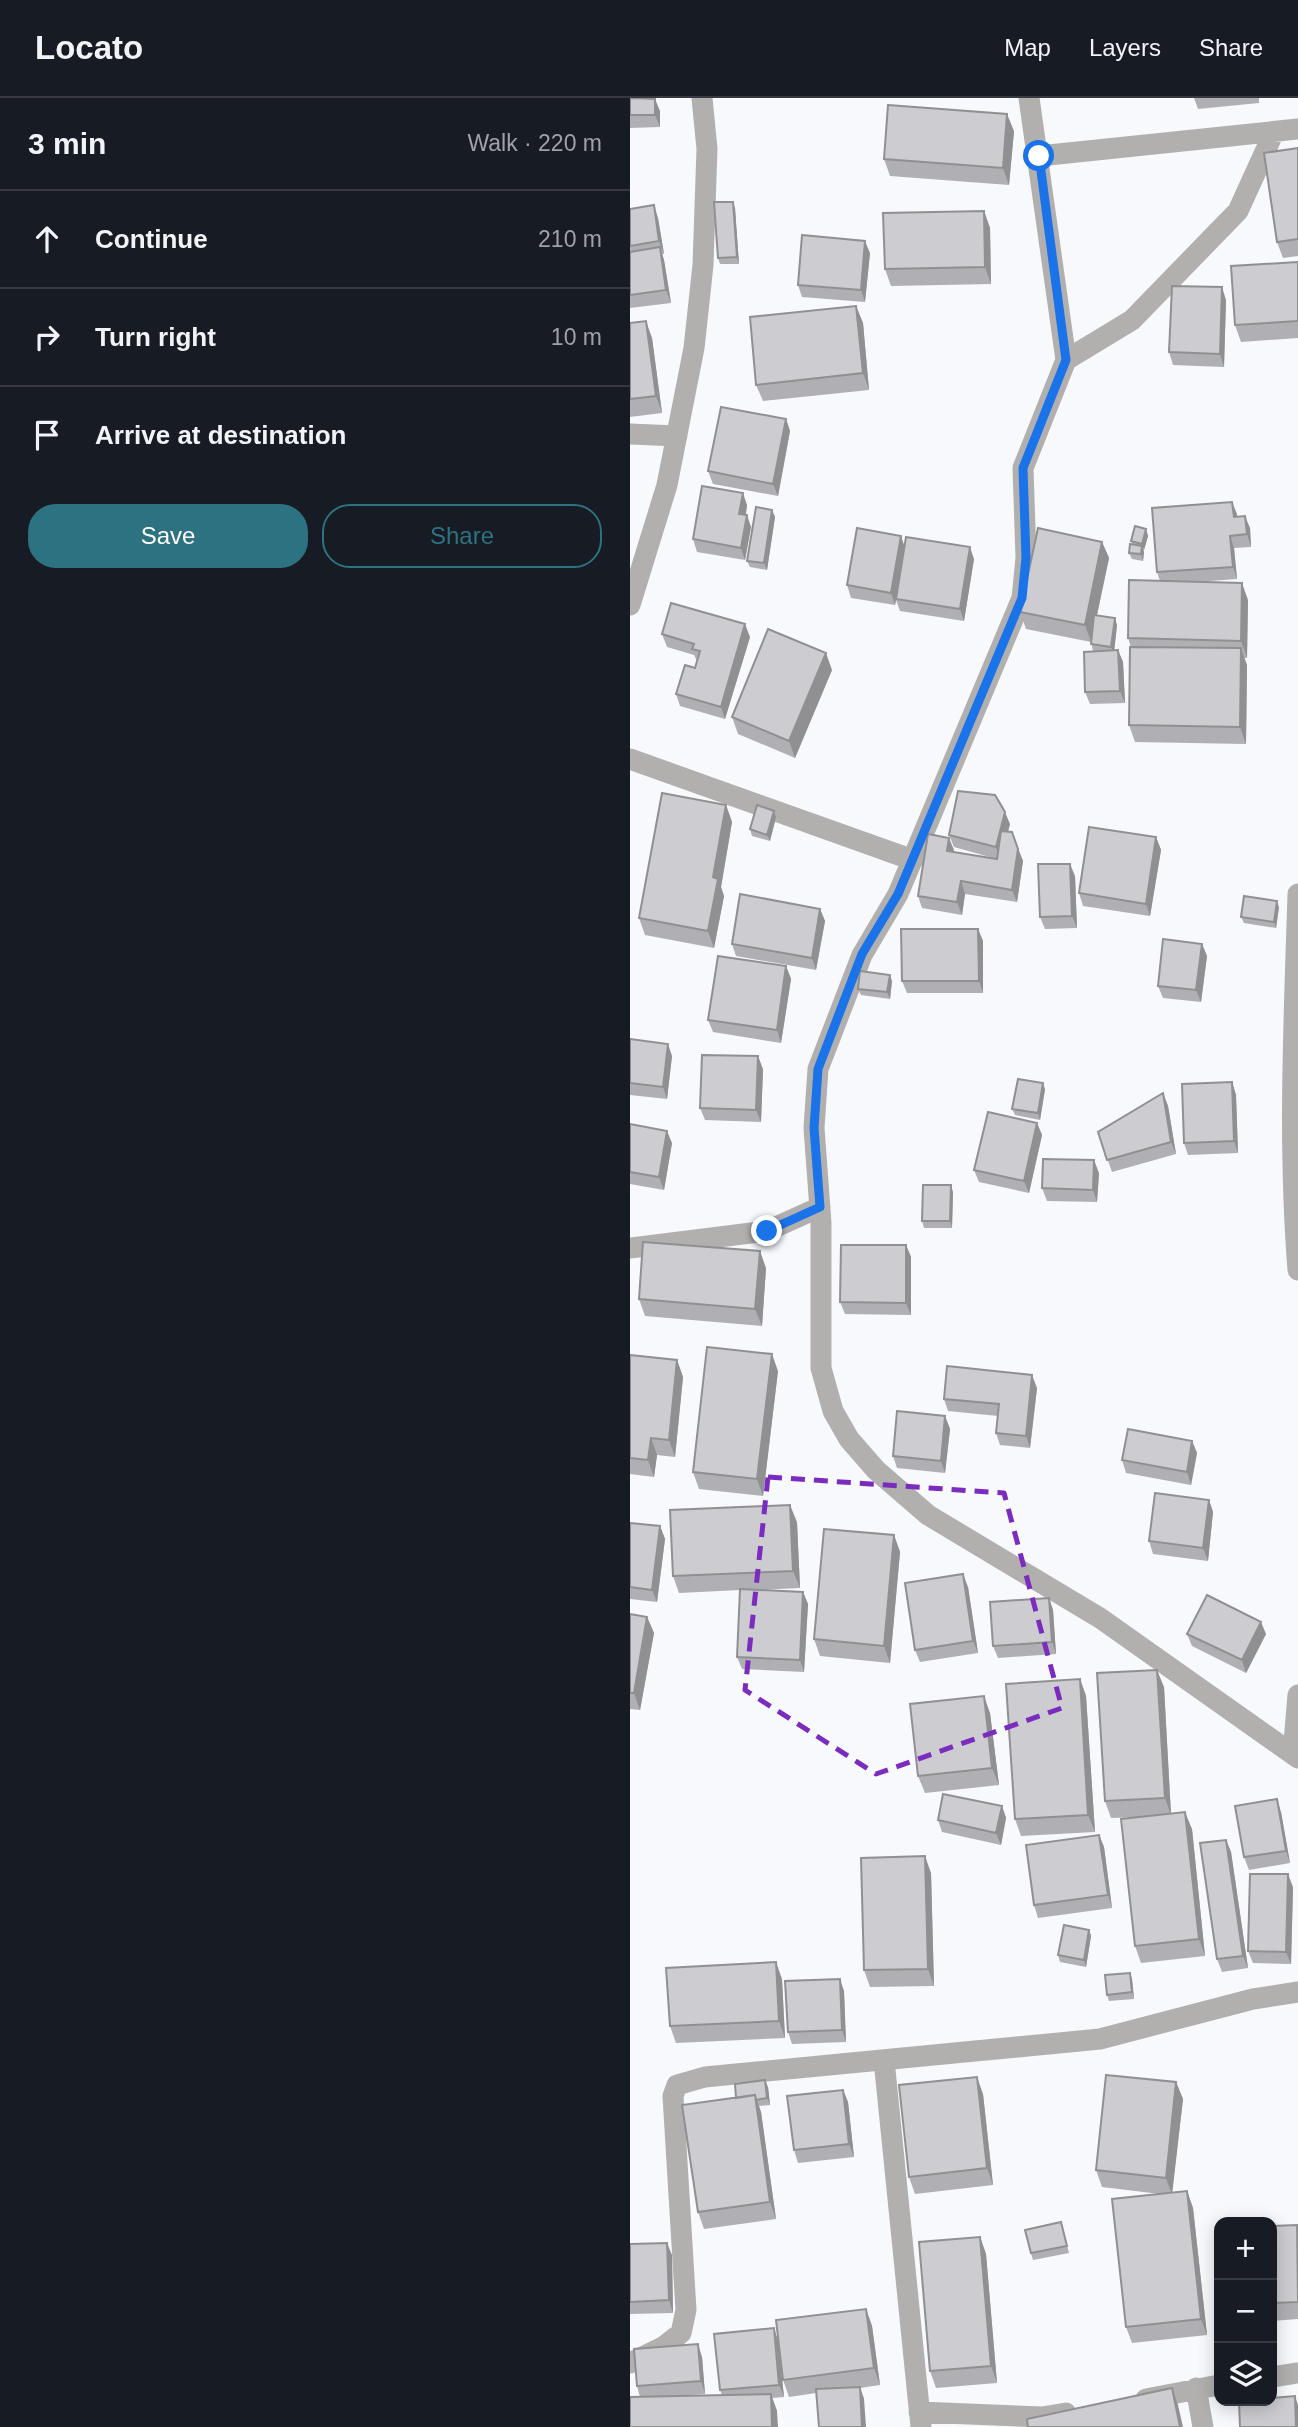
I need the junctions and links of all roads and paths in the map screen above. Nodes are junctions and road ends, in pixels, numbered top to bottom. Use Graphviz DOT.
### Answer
graph roads {
  1 [pos="702,98"];
  2 [pos="1029,98"];
  3 [pos="1298,129"];
  4 [pos="1274,132"];
  5 [pos="1039,156"];
  6 [pos="1066,360"];
  7 [pos="630,434"];
  8 [pos="677,436"];
  9 [pos="630,606"];
  10 [pos="630,759"];
  11 [pos="913,860"];
  12 [pos="1298,894"];
  13 [pos="820,1207"];
  14 [pos="630,1248"];
  15 [pos="1298,1270"];
  16 [pos="1298,1695"];
  17 [pos="1296,1756"];
  18 [pos="1298,1992"];
  19 [pos="884,2060"];
  20 [pos="630,2362"];
  21 [pos="1298,2373"];
  22 [pos="1277,2376"];
  23 [pos="1214,2386"];
  24 [pos="1196,2388"];
  25 [pos="1123,2403"];
  26 [pos="1082,2410"];
  27 [pos="920,2420"];
  28 [pos="1203,2427"];
  1 -- 8 [label="street"];
  2 -- 5 [label="street"];
  3 -- 4 [label="street"];
  4 -- 5 [label="street"];
  4 -- 6 [label="street"];
  5 -- 6 [label="street"];
  6 -- 11 [label="street"];
  7 -- 8 [label="street"];
  8 -- 9 [label="street"];
  10 -- 11 [label="street"];
  11 -- 13 [label="street"];
  12 -- 15 [label="street"];
  13 -- 14 [label="street"];
  13 -- 17 [label="street"];
  16 -- 17 [label="street"];
  18 -- 19 [label="street"];
  19 -- 20 [label="street"];
  19 -- 27 [label="street"];
  21 -- 22 [label="street"];
  23 -- 24 [label="street"];
  24 -- 25 [label="street"];
  24 -- 28 [label="street"];
  26 -- 27 [label="street"];
}
